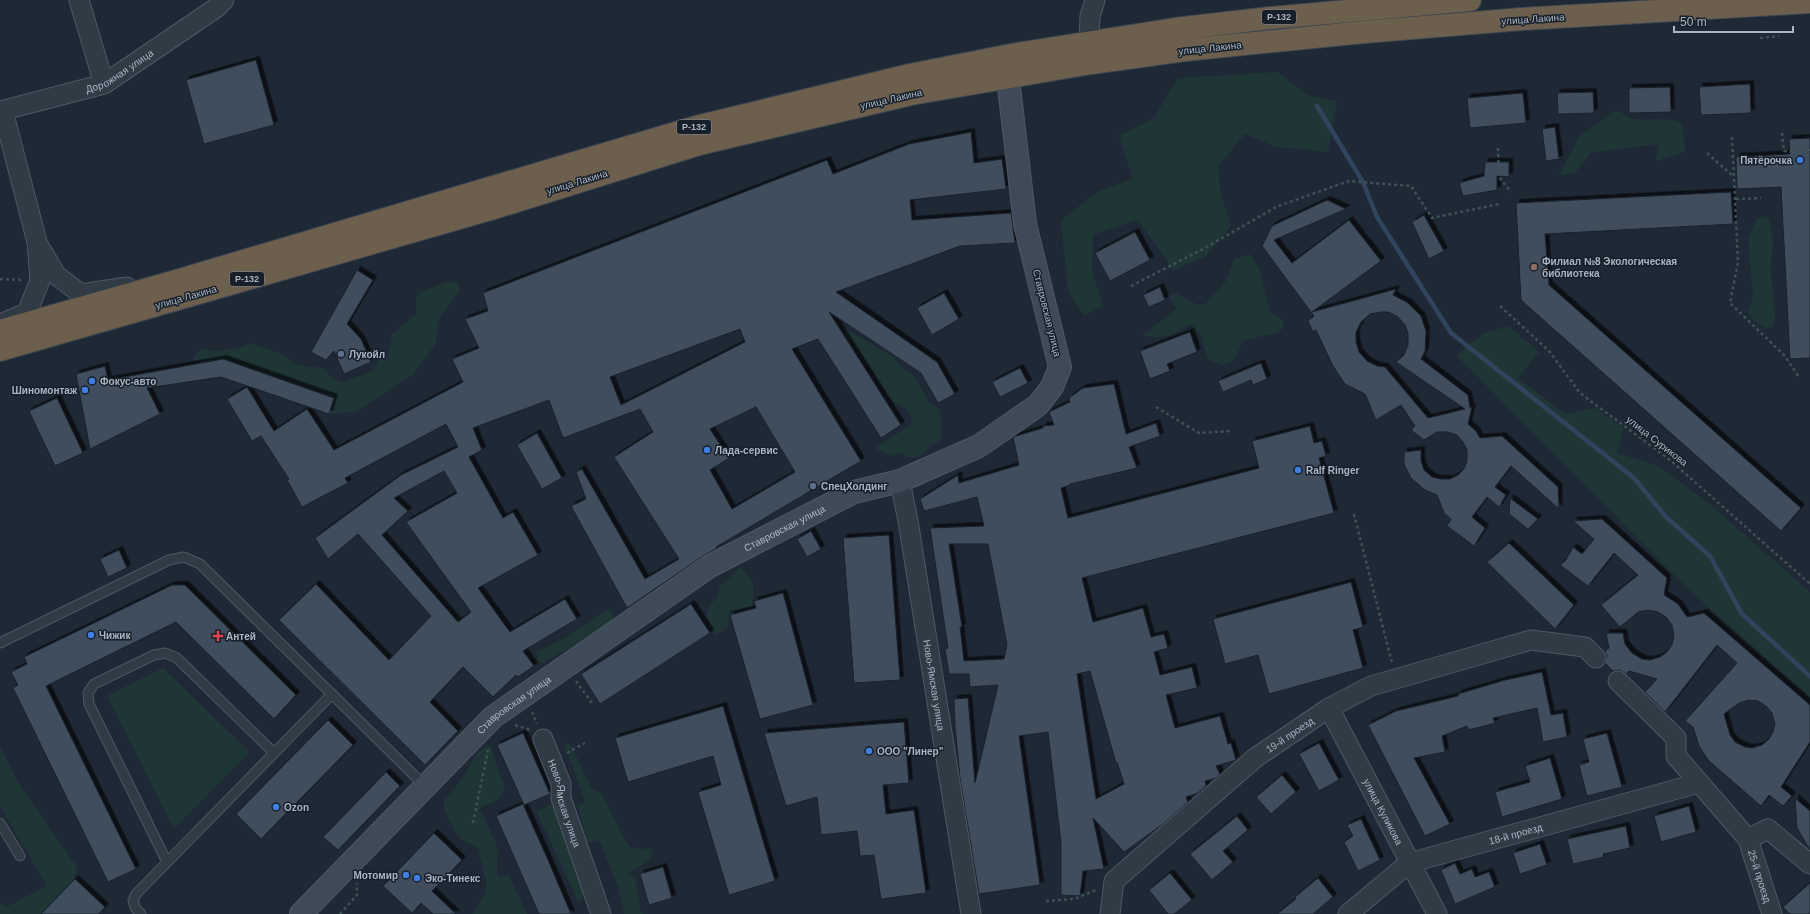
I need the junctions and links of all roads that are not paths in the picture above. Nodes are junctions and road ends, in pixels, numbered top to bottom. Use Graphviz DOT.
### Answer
graph roads {
  1 [pos="79,0"];
  2 [pos="224,0"];
  3 [pos="1095,0"];
  4 [pos="1470,0"];
  5 [pos="1810,2"];
  6 [pos="1089,43"];
  7 [pos="1008,78"];
  8 [pos="104,84"];
  9 [pos="1,111"];
  10 [pos="37,242"];
  11 [pos="176,281"];
  12 [pos="0,324"];
  13 [pos="0,331"];
  14 [pos="0,350"];
  15 [pos="900,481"];
  16 [pos="0,642"];
  17 [pos="1596,658"];
  18 [pos="1618,681"];
  19 [pos="332,694"];
  20 [pos="1329,708"];
  21 [pos="543,739"];
  22 [pos="274,753"];
  23 [pos="1699,783"];
  24 [pos="425,786"];
  25 [pos="0,823"];
  26 [pos="1748,839"];
  27 [pos="20,856"];
  28 [pos="167,862"];
  29 [pos="1409,863"];
  30 [pos="1810,864"];
  31 [pos="141,914"];
  32 [pos="301,914"];
  33 [pos="601,914"];
  34 [pos="971,914"];
  35 [pos="1110,914"];
  36 [pos="1348,914"];
  37 [pos="1437,914"];
  38 [pos="1772,914"];
  1 -- 8 [label="street"];
  2 -- 8 [label="street, Дорожная улица"];
  3 -- 6 [label="street"];
  4 -- 6 [label="highway, улица Лакина / Р-132"];
  5 -- 7 [label="highway, улица Лакина / Р-132"];
  6 -- 11 [label="highway, улица Лакина / Р-132"];
  7 -- 14 [label="highway, улица Лакина / Р-132"];
  7 -- 15 [label="street, Ставровская улица"];
  8 -- 9 [label="street, Дорожная улица"];
  9 -- 10 [label="street"];
  10 -- 11 [label="street"];
  10 -- 12 [label="street"];
  11 -- 13 [label="highway, улица Лакина / Р-132"];
  15 -- 24 [label="street, Ставровская улица"];
  15 -- 34 [label="street, Ново-Ямская улица"];
  16 -- 19 [label="lane"];
  17 -- 20 [label="street, 19-й проезд"];
  18 -- 23 [label="street"];
  19 -- 22 [label="lane"];
  19 -- 24 [label="lane"];
  20 -- 29 [label="street, улица Куликова"];
  20 -- 35 [label="street, 19-й проезд"];
  21 -- 33 [label="street, Ново-Ямская улица"];
  22 -- 28 [label="lane"];
  22 -- 28 [label="lane"];
  23 -- 26 [label="street"];
  23 -- 29 [label="street, 18-й проезд"];
  24 -- 32 [label="street, Ставровская улица"];
  25 -- 27 [label="lane"];
  26 -- 30 [label="street"];
  26 -- 38 [label="street, 25-й проезд"];
  28 -- 31 [label="lane"];
  29 -- 36 [label="street, 18-й проезд"];
  29 -- 37 [label="street, улица Куликова"];
}
